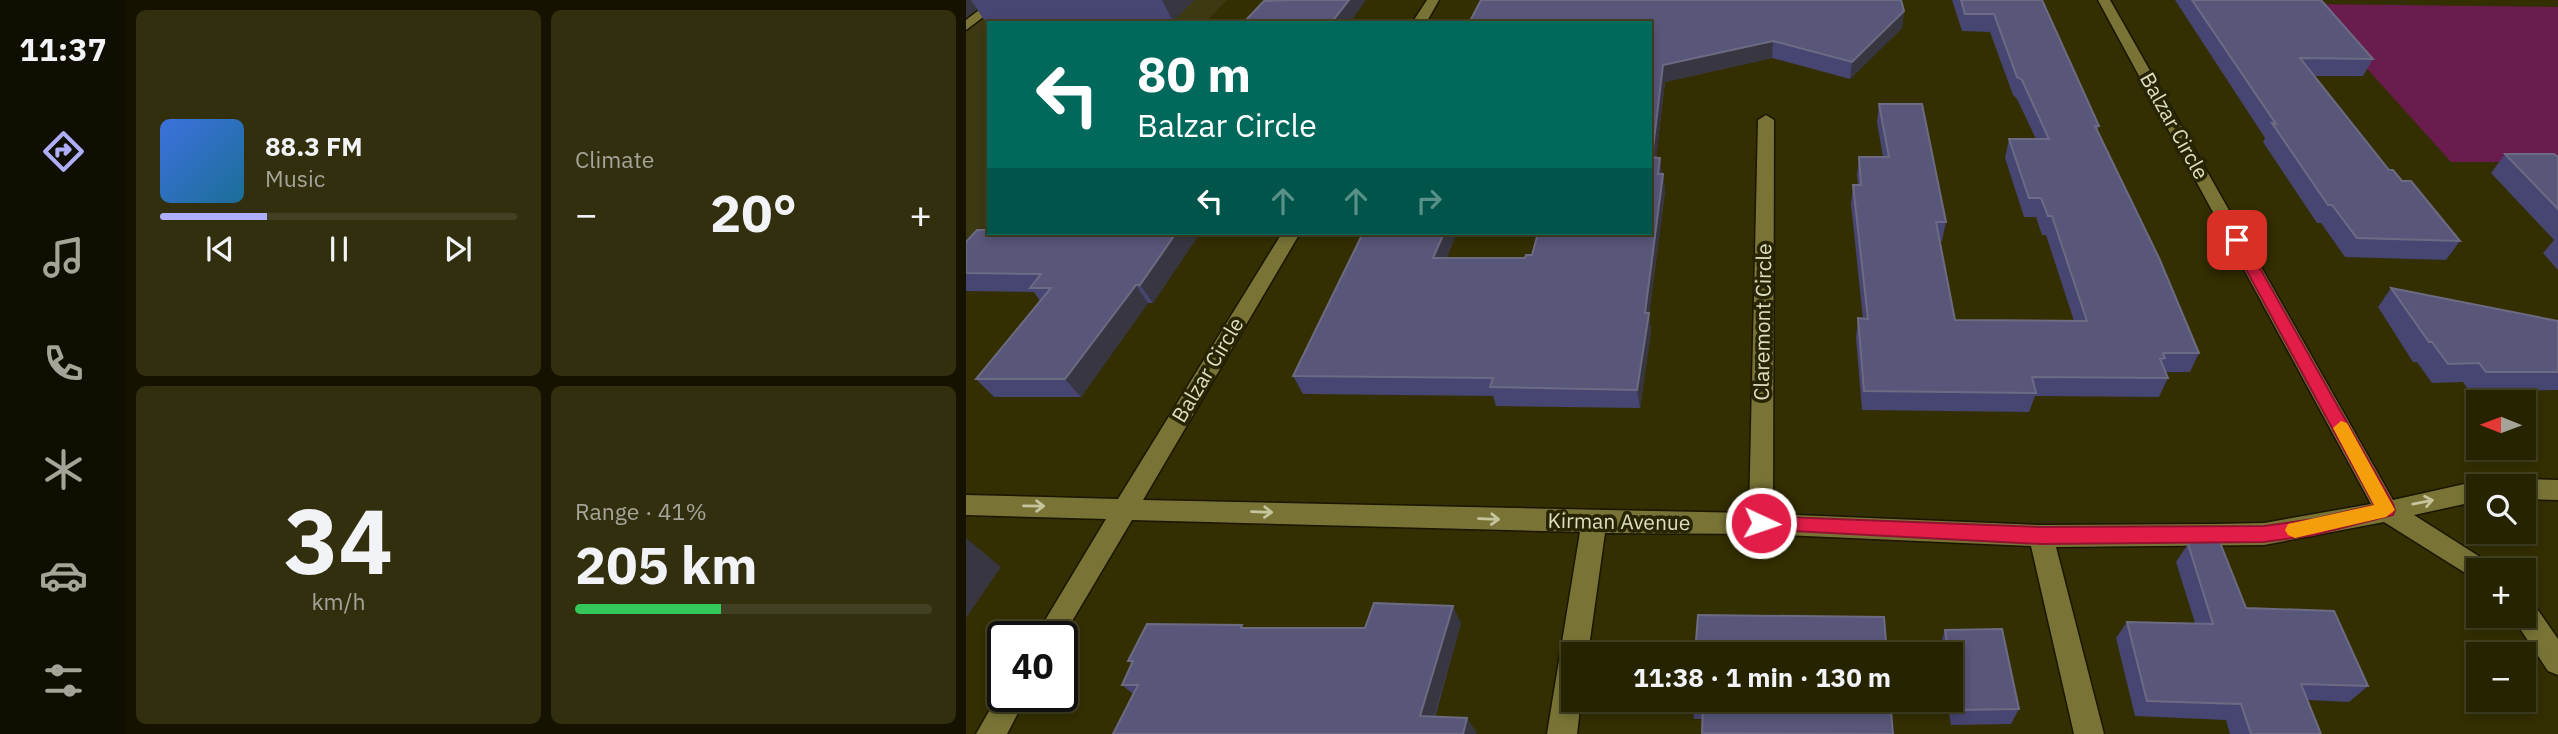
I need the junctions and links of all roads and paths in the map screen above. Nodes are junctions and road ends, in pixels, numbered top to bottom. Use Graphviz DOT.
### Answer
graph roads {
  1 [pos="1000,0"];
  2 [pos="1433,0"];
  3 [pos="2104,0"];
  4 [pos="1420,21"];
  5 [pos="966,26"];
  6 [pos="1766,120"];
  7 [pos="1291,235"];
  8 [pos="2536,489"];
  9 [pos="2558,490"];
  10 [pos="2466,493"];
  11 [pos="966,505"];
  12 [pos="1125,508"];
  13 [pos="2386,510"];
  14 [pos="1594,522"];
  15 [pos="1761,523"];
  16 [pos="2041,536"];
  17 [pos="2466,562"];
  18 [pos="1058,621"];
  19 [pos="2535,628"];
  20 [pos="1576,642"];
  21 [pos="2558,662"];
  22 [pos="1004,712"];
  23 [pos="1565,712"];
  24 [pos="991,734"];
  25 [pos="1562,734"];
  26 [pos="2090,734"];
  1 -- 5 [label="street"];
  2 -- 4 [label="street"];
  3 -- 13 [label="street, Balzar Circle"];
  6 -- 15 [label="street, Claremont Circle"];
  7 -- 12 [label="street, Balzar Circle"];
  8 -- 9 [label="street"];
  13 -- 10 [label="street, Kirman Avenue, one-way"];
  11 -- 12 [label="street, Kirman Avenue, one-way"];
  12 -- 14 [label="street, Kirman Avenue, one-way"];
  12 -- 18 [label="street, Balzar Circle"];
  13 -- 16 [label="street, Kirman Avenue"];
  13 -- 17 [label="street"];
  14 -- 15 [label="street, Kirman Avenue"];
  14 -- 20 [label="street"];
  15 -- 16 [label="street, Kirman Avenue"];
  16 -- 26 [label="street"];
  19 -- 21 [label="street"];
  22 -- 24 [label="street"];
  23 -- 25 [label="street"];
}
